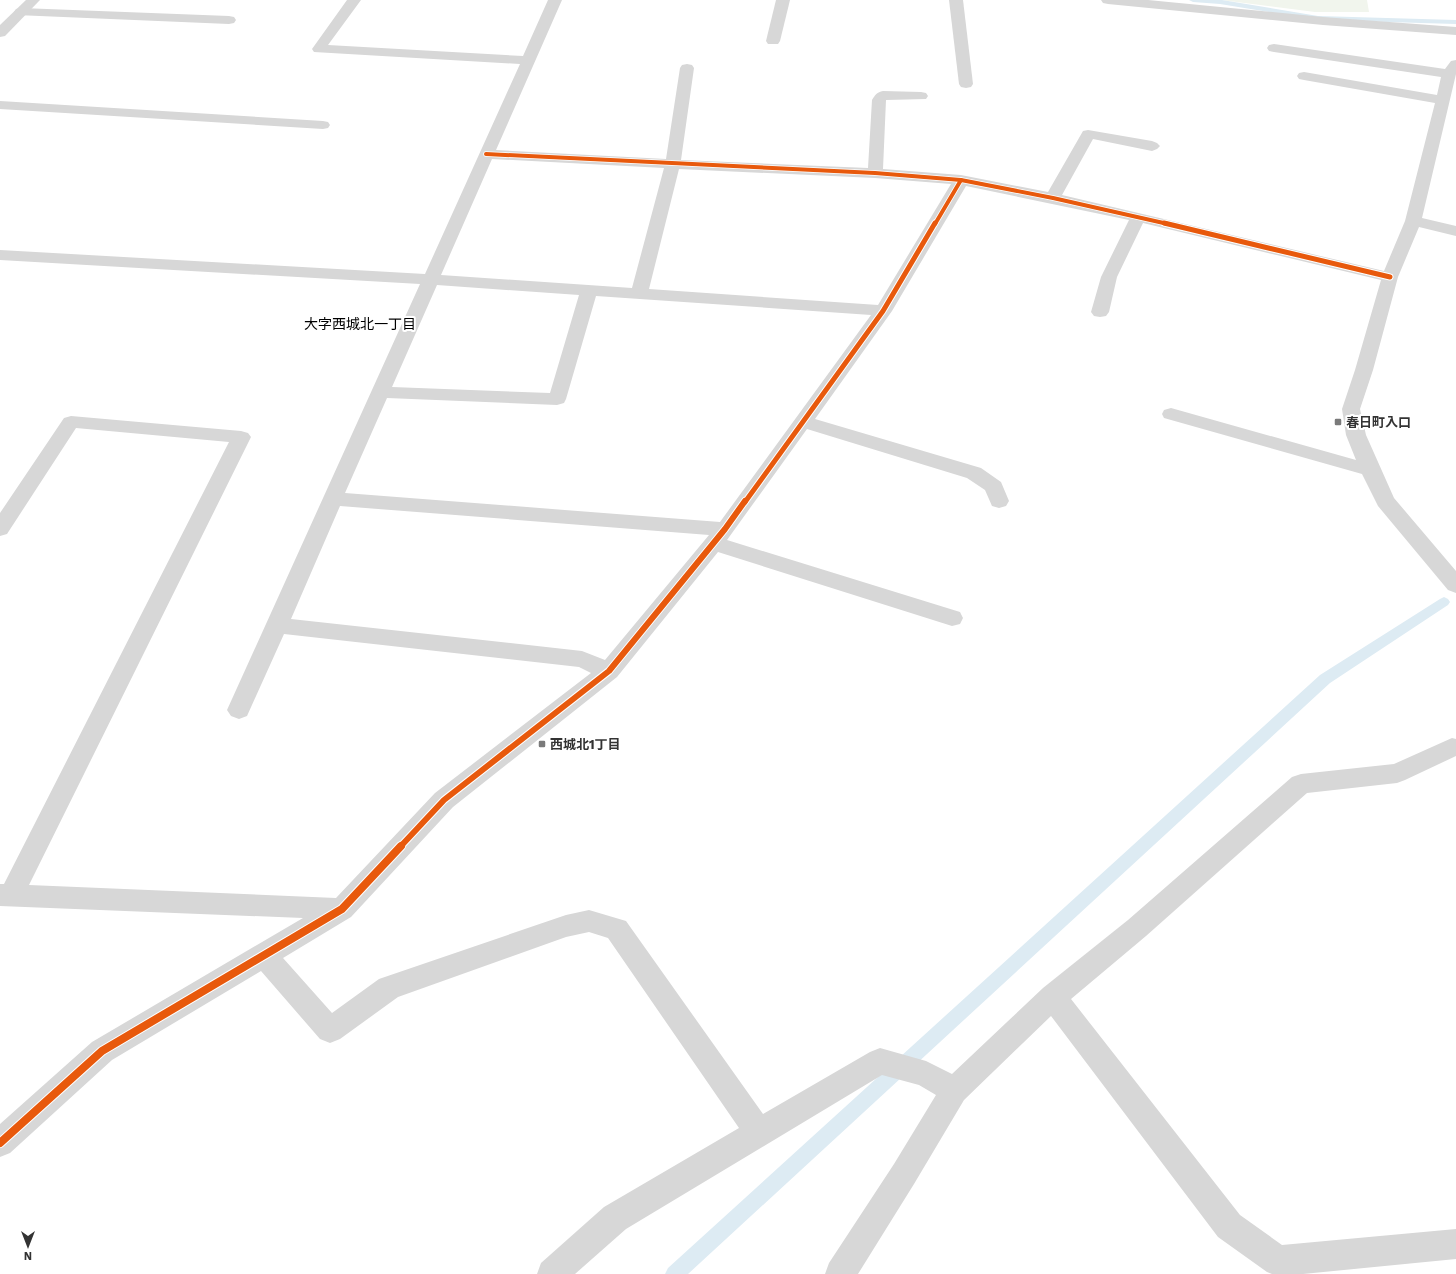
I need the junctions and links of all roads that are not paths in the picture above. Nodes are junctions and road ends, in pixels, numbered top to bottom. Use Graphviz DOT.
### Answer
graph roads {
  1 [pos="33,0"];
  2 [pos="354,0"];
  3 [pos="554,0"];
  4 [pos="783,0"];
  5 [pos="956,0"];
  6 [pos="1108,0"];
  7 [pos="21,12"];
  8 [pos="229,20"];
  9 [pos="1456,31"];
  10 [pos="0,33"];
  11 [pos="772,42"];
  12 [pos="1274,48"];
  13 [pos="527,60"];
  14 [pos="687,68"];
  15 [pos="1453,69"];
  16 [pos="1304,76"];
  17 [pos="966,84"];
  18 [pos="921,96"];
  19 [pos="1443,100"];
  20 [pos="0,105"];
  21 [pos="323,125"];
  22 [pos="1152,146"];
  23 [pos="486,154"];
  24 [pos="673,164"];
  25 [pos="875,173"];
  26 [pos="961,180"];
  27 [pos="1053,198"];
  28 [pos="1138,217"];
  29 [pos="1413,221"];
  30 [pos="1456,231"];
  31 [pos="0,254"];
  32 [pos="1390,277"];
  33 [pos="430,279"];
  34 [pos="589,291"];
  35 [pos="639,294"];
  36 [pos="883,311"];
  37 [pos="1100,312"];
  38 [pos="380,392"];
  39 [pos="1171,414"];
  40 [pos="802,421"];
  41 [pos="1370,470"];
  42 [pos="333,499"];
  43 [pos="999,501"];
  44 [pos="0,529"];
  45 [pos="720,536"];
  46 [pos="1456,585"];
  47 [pos="952,618"];
  48 [pos="277,626"];
  49 [pos="609,671"];
  50 [pos="240,710"];
  51 [pos="1455,748"];
  52 [pos="5,896"];
  53 [pos="342,909"];
  54 [pos="264,956"];
  55 [pos="1053,998"];
  56 [pos="954,1091"];
  57 [pos="759,1132"];
  58 [pos="0,1143"];
  59 [pos="1456,1244"];
  60 [pos="552,1274"];
  61 [pos="840,1274"];
  1 -- 7 [label="street"];
  2 -- 13 [label="street"];
  3 -- 13 [label="street"];
  4 -- 11 [label="street"];
  5 -- 17 [label="street"];
  6 -- 9 [label="street"];
  7 -- 8 [label="street"];
  7 -- 10 [label="street"];
  12 -- 15 [label="street"];
  13 -- 23 [label="street"];
  14 -- 24 [label="street"];
  15 -- 19 [label="street"];
  16 -- 19 [label="street"];
  18 -- 25 [label="street"];
  19 -- 29 [label="street"];
  20 -- 21 [label="street"];
  22 -- 27 [label="street"];
  23 -- 24 [label="street"];
  23 -- 33 [label="street"];
  24 -- 25 [label="street"];
  24 -- 35 [label="street"];
  25 -- 26 [label="street"];
  26 -- 27 [label="street"];
  26 -- 36 [label="street"];
  27 -- 28 [label="street"];
  28 -- 32 [label="street"];
  28 -- 37 [label="street"];
  29 -- 30 [label="street"];
  29 -- 32 [label="street"];
  31 -- 33 [label="street"];
  32 -- 41 [label="street"];
  33 -- 34 [label="street"];
  33 -- 38 [label="street"];
  34 -- 35 [label="street"];
  34 -- 38 [label="street"];
  35 -- 36 [label="street"];
  36 -- 40 [label="street"];
  38 -- 42 [label="street"];
  39 -- 41 [label="street"];
  40 -- 43 [label="street"];
  40 -- 45 [label="street"];
  41 -- 46 [label="street"];
  42 -- 45 [label="street"];
  42 -- 48 [label="street"];
  44 -- 52 [label="street"];
  45 -- 47 [label="street"];
  45 -- 49 [label="street"];
  48 -- 49 [label="street"];
  48 -- 50 [label="street"];
  49 -- 53 [label="street"];
  51 -- 55 [label="street"];
  52 -- 53 [label="street"];
  53 -- 54 [label="street"];
  54 -- 57 [label="street"];
  54 -- 58 [label="street"];
  55 -- 56 [label="street"];
  55 -- 59 [label="street"];
  56 -- 57 [label="street"];
  56 -- 61 [label="street"];
  57 -- 60 [label="street"];
}
